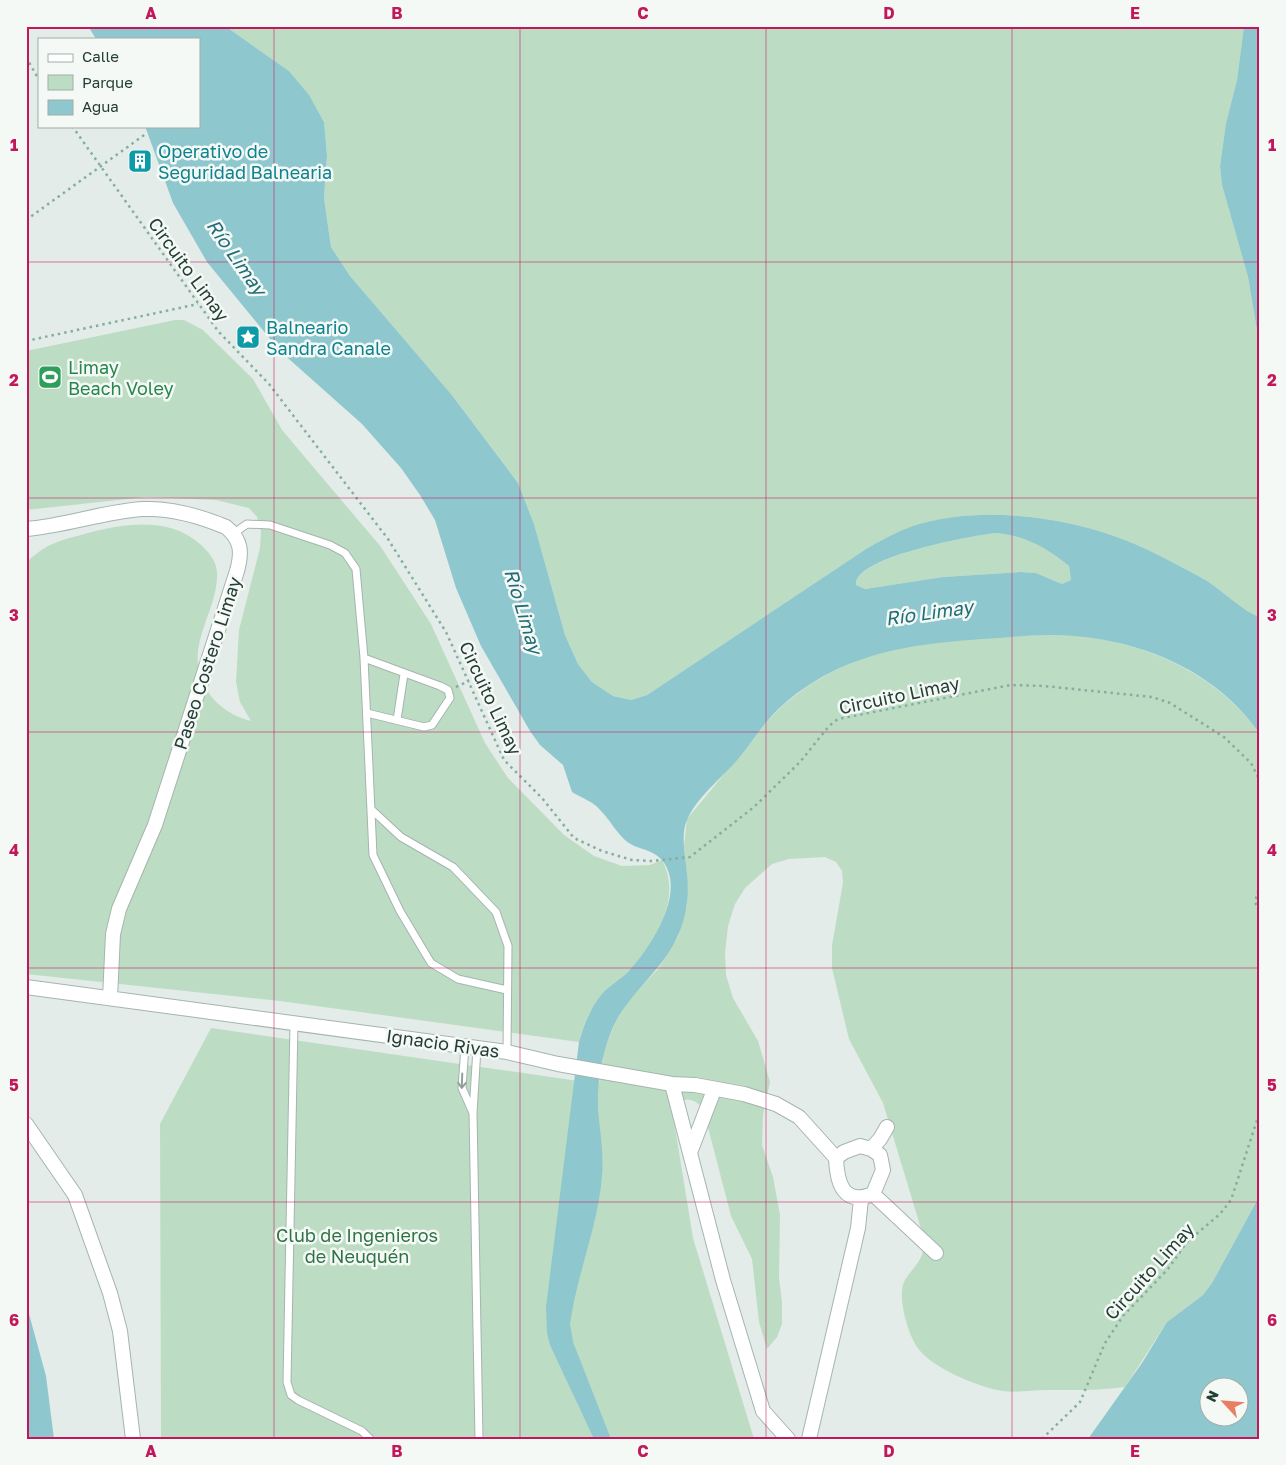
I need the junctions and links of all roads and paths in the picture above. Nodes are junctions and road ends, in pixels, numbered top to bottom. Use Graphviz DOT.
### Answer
graph roads {
  1 [pos="26,57"];
  2 [pos="38,78"];
  3 [pos="73,128"];
  4 [pos="147,133"];
  5 [pos="100,166"];
  6 [pos="26,220"];
  7 [pos="198,304"];
  8 [pos="26,341"];
  9 [pos="26,529"];
  10 [pos="234,533"];
  11 [pos="364,658"];
  12 [pos="404,674"];
  13 [pos="367,713"];
  14 [pos="397,720"];
  15 [pos="1260,781"];
  16 [pos="373,811"];
  17 [pos="1260,884"];
  18 [pos="1260,914"];
  19 [pos="26,987"];
  20 [pos="507,990"];
  21 [pos="110,998"];
  22 [pos="294,1023"];
  23 [pos="471,1047"];
  24 [pos="507,1052"];
  25 [pos="672,1084"];
  26 [pos="714,1090"];
  27 [pos="1260,1111"];
  28 [pos="473,1113"];
  29 [pos="26,1124"];
  30 [pos="887,1126"];
  31 [pos="26,1136"];
  32 [pos="872,1149"];
  33 [pos="691,1150"];
  34 [pos="836,1158"];
  35 [pos="867,1197"];
  36 [pos="936,1253"];
  37 [pos="124,1439"];
  38 [pos="133,1439"];
  39 [pos="370,1439"];
  40 [pos="479,1439"];
  41 [pos="788,1439"];
  42 [pos="809,1439"];
  43 [pos="1042,1439"];
  1 -- 2 [label="path"];
  3 -- 5 [label="path, Circuito Limay"];
  4 -- 5 [label="path"];
  5 -- 6 [label="path"];
  5 -- 7 [label="path, Circuito Limay"];
  7 -- 8 [label="path"];
  7 -- 15 [label="path, Circuito Limay"];
  9 -- 10 [label="street"];
  10 -- 11 [label="lane"];
  10 -- 21 [label="street, Paseo Costero Limay"];
  11 -- 12 [label="lane"];
  11 -- 13 [label="lane"];
  12 -- 14 [label="lane"];
  12 -- 14 [label="lane"];
  13 -- 14 [label="lane"];
  13 -- 16 [label="lane"];
  16 -- 20 [label="lane"];
  16 -- 20 [label="lane"];
  17 -- 18 [label="path"];
  19 -- 21 [label="street, Ignacio Rivas"];
  20 -- 24 [label="lane"];
  21 -- 22 [label="street, Ignacio Rivas"];
  22 -- 23 [label="street, Ignacio Rivas"];
  22 -- 39 [label="lane"];
  23 -- 24 [label="street, Ignacio Rivas"];
  23 -- 28 [label="lane"];
  23 -- 28 [label="lane, one-way"];
  24 -- 25 [label="street, Ignacio Rivas"];
  25 -- 26 [label="street, Ignacio Rivas"];
  25 -- 33 [label="street"];
  26 -- 33 [label="street"];
  26 -- 34 [label="street, Ignacio Rivas"];
  27 -- 43 [label="path, Circuito Limay"];
  28 -- 40 [label="lane"];
  29 -- 38 [label="street"];
  30 -- 32 [label="street"];
  31 -- 37 [label="street"];
  32 -- 34 [label="street"];
  32 -- 35 [label="street"];
  33 -- 41 [label="street"];
  34 -- 35 [label="street"];
  35 -- 36 [label="street"];
  35 -- 42 [label="street"];
}
